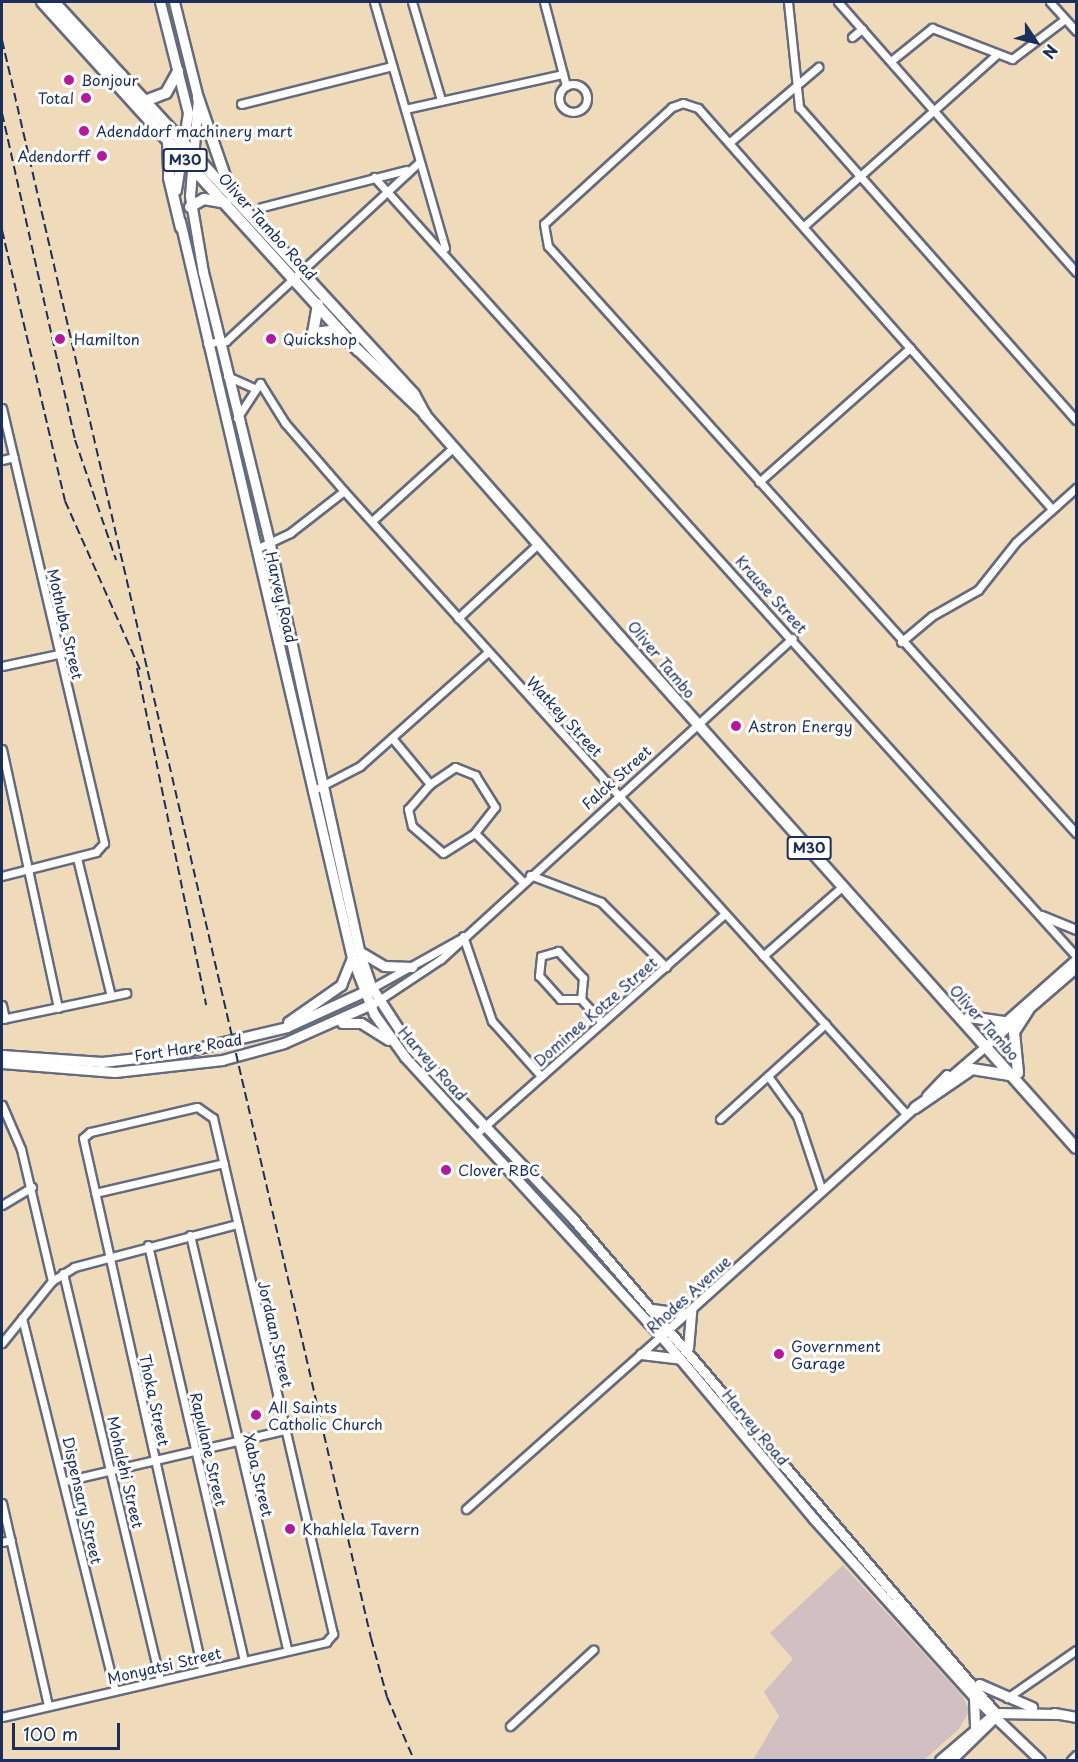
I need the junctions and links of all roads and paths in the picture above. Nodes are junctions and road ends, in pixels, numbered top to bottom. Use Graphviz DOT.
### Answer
graph roads {
  1 [pos="42,2"];
  2 [pos="54,2"];
  3 [pos="160,2"];
  4 [pos="174,2"];
  5 [pos="374,2"];
  6 [pos="412,2"];
  7 [pos="543,2"];
  8 [pos="788,2"];
  9 [pos="838,2"];
  10 [pos="1050,2"];
  11 [pos="1065,19"];
  12 [pos="862,29"];
  13 [pos="1077,31"];
  14 [pos="852,37"];
  15 [pos="996,55"];
  16 [pos="891,62"];
  17 [pos="392,66"];
  18 [pos="818,67"];
  19 [pos="178,71"];
  20 [pos="563,74"];
  21 [pos="566,86"];
  22 [pos="794,90"];
  23 [pos="198,98"];
  24 [pos="441,100"];
  25 [pos="145,101"];
  26 [pos="242,104"];
  27 [pos="405,109"];
  28 [pos="934,110"];
  29 [pos="168,141"];
  30 [pos="730,142"];
  31 [pos="184,143"];
  32 [pos="180,155"];
  33 [pos="419,162"];
  34 [pos="195,163"];
  35 [pos="406,170"];
  36 [pos="374,177"];
  37 [pos="861,177"];
  38 [pos="388,190"];
  39 [pos="229,199"];
  40 [pos="190,207"];
  41 [pos="262,207"];
  42 [pos="804,226"];
  43 [pos="181,228"];
  44 [pos="446,251"];
  45 [pos="202,272"];
  46 [pos="1077,272"];
  47 [pos="297,273"];
  48 [pos="191,274"];
  49 [pos="318,304"];
  50 [pos="340,330"];
  51 [pos="207,343"];
  52 [pos="219,344"];
  53 [pos="910,348"];
  54 [pos="227,376"];
  55 [pos="257,386"];
  56 [pos="2,408"];
  57 [pos="426,415"];
  58 [pos="237,418"];
  59 [pos="1077,420"];
  60 [pos="454,447"];
  61 [pos="14,457"];
  62 [pos="2,460"];
  63 [pos="759,482"];
  64 [pos="1077,488"];
  65 [pos="344,492"];
  66 [pos="1052,509"];
  67 [pos="372,521"];
  68 [pos="539,543"];
  69 [pos="270,545"];
  70 [pos="256,549"];
  71 [pos="458,618"];
  72 [pos="614,625"];
  73 [pos="793,638"];
  74 [pos="901,642"];
  75 [pos="488,652"];
  76 [pos="58,654"];
  77 [pos="2,666"];
  78 [pos="700,722"];
  79 [pos="392,738"];
  80 [pos="2,749"];
  81 [pos="430,784"];
  82 [pos="324,787"];
  83 [pos="312,791"];
  84 [pos="619,795"];
  85 [pos="475,833"];
  86 [pos="1077,834"];
  87 [pos="77,858"];
  88 [pos="28,870"];
  89 [pos="531,875"];
  90 [pos="2,876"];
  91 [pos="523,882"];
  92 [pos="843,886"];
  93 [pos="725,914"];
  94 [pos="1042,916"];
  95 [pos="1077,930"];
  96 [pos="461,938"];
  97 [pos="355,954"];
  98 [pos="763,956"];
  99 [pos="1077,958"];
  100 [pos="412,967"];
  101 [pos="666,967"];
  102 [pos="1077,969"];
  103 [pos="368,990"];
  104 [pos="126,993"];
  105 [pos="111,996"];
  106 [pos="581,999"];
  107 [pos="374,1003"];
  108 [pos="2,1005"];
  109 [pos="58,1008"];
  110 [pos="1029,1010"];
  111 [pos="969,1017"];
  112 [pos="3,1019"];
  113 [pos="602,1022"];
  114 [pos="1006,1022"];
  115 [pos="825,1024"];
  116 [pos="265,1034"];
  117 [pos="284,1043"];
  118 [pos="987,1043"];
  119 [pos="394,1045"];
  120 [pos="2,1055"];
  121 [pos="2,1063"];
  122 [pos="1015,1075"];
  123 [pos="541,1076"];
  124 [pos="768,1076"];
  125 [pos="2,1105"];
  126 [pos="911,1111"];
  127 [pos="720,1119"];
  128 [pos="480,1131"];
  129 [pos="84,1136"];
  130 [pos="1077,1140"];
  131 [pos="1077,1148"];
  132 [pos="224,1163"];
  133 [pos="32,1188"];
  134 [pos="822,1191"];
  135 [pos="95,1193"];
  136 [pos="2,1205"];
  137 [pos="237,1224"];
  138 [pos="190,1235"];
  139 [pos="148,1245"];
  140 [pos="109,1254"];
  141 [pos="63,1273"];
  142 [pos="52,1281"];
  143 [pos="652,1309"];
  144 [pos="689,1312"];
  145 [pos="22,1318"];
  146 [pos="669,1329"];
  147 [pos="661,1336"];
  148 [pos="2,1342"];
  149 [pos="688,1351"];
  150 [pos="641,1354"];
  151 [pos="679,1359"];
  152 [pos="284,1430"];
  153 [pos="237,1440"];
  154 [pos="195,1449"];
  155 [pos="154,1460"];
  156 [pos="112,1470"];
  157 [pos="65,1481"];
  158 [pos="2,1503"];
  159 [pos="466,1509"];
  160 [pos="823,1510"];
  161 [pos="814,1518"];
  162 [pos="11,1540"];
  163 [pos="2,1542"];
  164 [pos="332,1637"];
  165 [pos="287,1650"];
  166 [pos="592,1650"];
  167 [pos="1077,1650"];
  168 [pos="244,1660"];
  169 [pos="202,1669"];
  170 [pos="961,1669"];
  171 [pos="160,1678"];
  172 [pos="114,1690"];
  173 [pos="974,1697"];
  174 [pos="1004,1700"];
  175 [pos="48,1706"];
  176 [pos="995,1713"];
  177 [pos="1058,1714"];
  178 [pos="2,1717"];
  179 [pos="1077,1717"];
  180 [pos="987,1724"];
  181 [pos="510,1726"];
  182 [pos="975,1727"];
  183 [pos="1019,1738"];
  184 [pos="1077,1755"];
  185 [pos="940,1761"];
  186 [pos="951,1761"];
  187 [pos="1040,1761"];
  188 [pos="1071,1761"];
  1 -- 29 [label="main road, Oliver Tambo Road / M30"];
  2 -- 25 [label="main road, Oliver Tambo Road / M30"];
  3 -- 19 [label="main road, Harvey Road"];
  4 -- 23 [label="main road, Harvey Road"];
  5 -- 17 [label="street, Krause Street"];
  6 -- 24 [label="street"];
  7 -- 20 [label="street"];
  8 -- 22 [label="street"];
  9 -- 12 [label="street"];
  10 -- 11 [label="street"];
  11 -- 13 [label="street"];
  11 -- 15 [label="street"];
  12 -- 14 [label="street"];
  12 -- 16 [label="street"];
  15 -- 16 [label="street"];
  15 -- 28 [label="street"];
  16 -- 28 [label="street"];
  17 -- 26 [label="street"];
  17 -- 27 [label="street, Krause Street"];
  18 -- 22 [label="street"];
  19 -- 25 [label="main road"];
  19 -- 31 [label="main road, Harvey Road"];
  20 -- 21 [label="street"];
  20 -- 24 [label="street"];
  21 -- 21 [label="street"];
  22 -- 30 [label="street"];
  22 -- 37 [label="street"];
  23 -- 34 [label="main road, Harvey Road"];
  23 -- 39 [label="main road"];
  24 -- 27 [label="street"];
  25 -- 31 [label="main road, Oliver Tambo Road / M30"];
  27 -- 33 [label="street, Krause Street"];
  28 -- 37 [label="street"];
  28 -- 46 [label="street"];
  29 -- 32 [label="main road, Oliver Tambo Road / M30"];
  29 -- 43 [label="main road"];
  30 -- 42 [label="street"];
  30 -- 63 [label="street"];
  31 -- 32 [label="main road, Harvey Road"];
  31 -- 34 [label="main road, Oliver Tambo Road / M30"];
  32 -- 34 [label="main road, Oliver Tambo Road / M30"];
  32 -- 43 [label="main road, Harvey Road"];
  33 -- 35 [label="street"];
  33 -- 44 [label="street, Krause Street"];
  34 -- 39 [label="main road, Oliver Tambo Road / M30"];
  34 -- 40 [label="main road, Harvey Road"];
  35 -- 36 [label="street"];
  35 -- 38 [label="street"];
  36 -- 38 [label="street, Krause Street"];
  36 -- 41 [label="street"];
  37 -- 42 [label="street"];
  37 -- 59 [label="street"];
  38 -- 44 [label="street, Krause Street"];
  38 -- 47 [label="street"];
  39 -- 40 [label="main road"];
  39 -- 47 [label="main road, Oliver Tambo Road / M30"];
  40 -- 45 [label="main road, Harvey Road"];
  42 -- 53 [label="street"];
  43 -- 48 [label="main road, Harvey Road"];
  44 -- 73 [label="street, Krause Street"];
  45 -- 48 [label="main road"];
  45 -- 52 [label="main road, Harvey Road"];
  47 -- 49 [label="main road, Oliver Tambo Road / M30"];
  47 -- 52 [label="street"];
  47 -- 57 [label="main road, Oliver Tambo Road / M30"];
  48 -- 51 [label="main road, Harvey Road"];
  49 -- 50 [label="main road, Oliver Tambo Road / M30"];
  49 -- 50 [label="main road"];
  50 -- 57 [label="main road, Oliver Tambo Road / M30"];
  51 -- 52 [label="street"];
  51 -- 70 [label="main road, Harvey Road"];
  52 -- 54 [label="main road, Harvey Road"];
  53 -- 63 [label="street"];
  53 -- 66 [label="street"];
  54 -- 55 [label="street"];
  54 -- 58 [label="main road, Harvey Road"];
  55 -- 58 [label="street"];
  55 -- 65 [label="street, Watkey Street"];
  56 -- 61 [label="street, Mothuba Street"];
  57 -- 60 [label="main road, Oliver Tambo Road / M30"];
  58 -- 69 [label="main road, Harvey Road"];
  60 -- 67 [label="street"];
  60 -- 68 [label="main road, Oliver Tambo Road / M30"];
  61 -- 62 [label="street"];
  61 -- 76 [label="street, Mothuba Street"];
  63 -- 74 [label="street"];
  64 -- 66 [label="street"];
  65 -- 67 [label="street, Watkey Street"];
  65 -- 69 [label="street"];
  66 -- 74 [label="street"];
  67 -- 71 [label="street, Watkey Street"];
  68 -- 71 [label="street"];
  68 -- 72 [label="main road, Oliver Tambo Road / M30"];
  69 -- 70 [label="street"];
  69 -- 82 [label="main road, Harvey Road"];
  70 -- 83 [label="main road, Harvey Road"];
  71 -- 75 [label="street, Watkey Street"];
  72 -- 78 [label="main road, Oliver Tambo / M30"];
  73 -- 78 [label="street, Falck Street"];
  73 -- 94 [label="street, Krause Street"];
  74 -- 86 [label="street"];
  75 -- 79 [label="street"];
  75 -- 84 [label="street, Watkey Street"];
  76 -- 77 [label="street"];
  76 -- 87 [label="street, Mothuba Street"];
  78 -- 84 [label="street, Falck Street"];
  78 -- 92 [label="main road, Oliver Tambo / M30"];
  78 -- 111 [label="main road, Oliver Tambo / M30"];
  79 -- 81 [label="street"];
  79 -- 82 [label="street"];
  80 -- 88 [label="street"];
  81 -- 85 [label="street"];
  81 -- 85 [label="street"];
  82 -- 83 [label="street"];
  82 -- 97 [label="main road, Harvey Road"];
  83 -- 97 [label="main road, Harvey Road"];
  84 -- 89 [label="street, Falck Street"];
  84 -- 93 [label="street, Watkey Street"];
  85 -- 91 [label="street"];
  87 -- 88 [label="street"];
  87 -- 105 [label="street"];
  88 -- 90 [label="street"];
  88 -- 109 [label="street"];
  89 -- 91 [label="street, Falck Street"];
  89 -- 101 [label="street"];
  91 -- 96 [label="street, Falck Street"];
  92 -- 98 [label="street"];
  92 -- 118 [label="main road, Oliver Tambo / M30"];
  93 -- 98 [label="street, Watkey Street"];
  93 -- 101 [label="street, Dominee Kotze Street"];
  94 -- 95 [label="street"];
  94 -- 99 [label="street, Krause Street"];
  96 -- 100 [label="street, Falck Street"];
  96 -- 107 [label="street, Falck Street"];
  96 -- 123 [label="street"];
  97 -- 100 [label="main road"];
  97 -- 103 [label="main road, Harvey Road"];
  97 -- 116 [label="main road"];
  98 -- 115 [label="street, Watkey Street"];
  99 -- 114 [label="street"];
  100 -- 103 [label="street, Falck Street"];
  101 -- 113 [label="street, Dominee Kotze Street"];
  102 -- 110 [label="street"];
  103 -- 107 [label="main road, Harvey Road"];
  103 -- 116 [label="main road, Fort Hare Road"];
  104 -- 105 [label="street"];
  105 -- 109 [label="street"];
  106 -- 106 [label="street"];
  106 -- 113 [label="street"];
  107 -- 117 [label="main road, Fort Hare Road"];
  107 -- 119 [label="main road, Harvey Road"];
  107 -- 128 [label="main road, Harvey Road"];
  108 -- 112 [label="street"];
  109 -- 112 [label="street"];
  110 -- 118 [label="street"];
  110 -- 122 [label="main road"];
  111 -- 114 [label="main road"];
  111 -- 118 [label="main road, Oliver Tambo / M30"];
  113 -- 123 [label="street, Dominee Kotze Street"];
  114 -- 118 [label="street"];
  115 -- 124 [label="street"];
  115 -- 126 [label="street, Watkey Street"];
  116 -- 120 [label="main road, Fort Hare Road"];
  117 -- 119 [label="main road"];
  117 -- 121 [label="main road, Fort Hare Road"];
  118 -- 122 [label="main road, Oliver Tambo / M30"];
  118 -- 126 [label="street, Rhodes Avenue"];
  119 -- 128 [label="main road, Harvey Road"];
  122 -- 126 [label="main road"];
  122 -- 130 [label="main road, Oliver Tambo / M30"];
  122 -- 131 [label="main road, Oliver Tambo / M30"];
  123 -- 128 [label="street, Dominee Kotze Street"];
  124 -- 127 [label="street"];
  124 -- 134 [label="street"];
  125 -- 133 [label="street"];
  126 -- 134 [label="street, Rhodes Avenue"];
  128 -- 143 [label="main road, Harvey Road"];
  128 -- 147 [label="main road, Harvey Road"];
  129 -- 132 [label="street, Jordaan Street"];
  129 -- 135 [label="street, Thoka Street"];
  132 -- 135 [label="street"];
  132 -- 137 [label="street, Jordaan Street"];
  133 -- 136 [label="street"];
  133 -- 142 [label="street"];
  134 -- 144 [label="street, Rhodes Avenue"];
  135 -- 140 [label="street, Thoka Street"];
  137 -- 138 [label="street"];
  137 -- 152 [label="street, Jordaan Street"];
  138 -- 139 [label="street"];
  138 -- 153 [label="street, Xaba Street"];
  139 -- 140 [label="street"];
  139 -- 154 [label="street, Rapulane Street"];
  140 -- 141 [label="street"];
  140 -- 155 [label="street, Thoka Street"];
  141 -- 142 [label="street"];
  141 -- 156 [label="street, Mohalehi Street"];
  142 -- 145 [label="street"];
  143 -- 144 [label="main road"];
  143 -- 146 [label="main road, Harvey Road"];
  144 -- 146 [label="street, Rhodes Avenue"];
  144 -- 149 [label="main road"];
  145 -- 148 [label="street"];
  145 -- 157 [label="street, Dispensary Street"];
  146 -- 147 [label="street, Rhodes Avenue"];
  146 -- 149 [label="main road, Harvey Road"];
  147 -- 150 [label="street, Rhodes Avenue"];
  147 -- 151 [label="main road, Harvey Road"];
  149 -- 160 [label="main road, Harvey Road"];
  150 -- 151 [label="main road"];
  150 -- 159 [label="street, Rhodes Avenue"];
  151 -- 161 [label="main road, Harvey Road"];
  152 -- 153 [label="street"];
  152 -- 164 [label="street, Jordaan Street"];
  153 -- 154 [label="street"];
  153 -- 165 [label="street, Xaba Street"];
  154 -- 155 [label="street"];
  154 -- 168 [label="street, Rapulane Street"];
  155 -- 156 [label="street"];
  155 -- 169 [label="street, Thoka Street"];
  156 -- 157 [label="street"];
  156 -- 171 [label="street, Mohalehi Street"];
  157 -- 172 [label="street, Dispensary Street"];
  158 -- 162 [label="street"];
  160 -- 161 [label="main road"];
  160 -- 170 [label="main road, Harvey Road"];
  161 -- 173 [label="main road, Harvey Road"];
  162 -- 163 [label="street"];
  162 -- 175 [label="street"];
  164 -- 165 [label="street, Monyatsi Street"];
  165 -- 168 [label="street, Monyatsi Street"];
  166 -- 181 [label="street"];
  167 -- 174 [label="street"];
  168 -- 169 [label="street, Monyatsi Street"];
  169 -- 171 [label="street, Monyatsi Street"];
  170 -- 174 [label="main road"];
  170 -- 176 [label="main road"];
  171 -- 172 [label="street, Monyatsi Street"];
  172 -- 175 [label="street, Monyatsi Street"];
  173 -- 176 [label="main road, Harvey Road"];
  173 -- 182 [label="main road"];
  174 -- 177 [label="main road"];
  175 -- 178 [label="street, Monyatsi Street"];
  176 -- 177 [label="main road"];
  176 -- 180 [label="main road"];
  176 -- 182 [label="main road"];
  176 -- 183 [label="main road, Harvey Road"];
  177 -- 179 [label="main road"];
  180 -- 183 [label="main road"];
  180 -- 186 [label="main road"];
  182 -- 185 [label="main road"];
  183 -- 187 [label="main road, Harvey Road"];
  184 -- 188 [label="street"];
}
